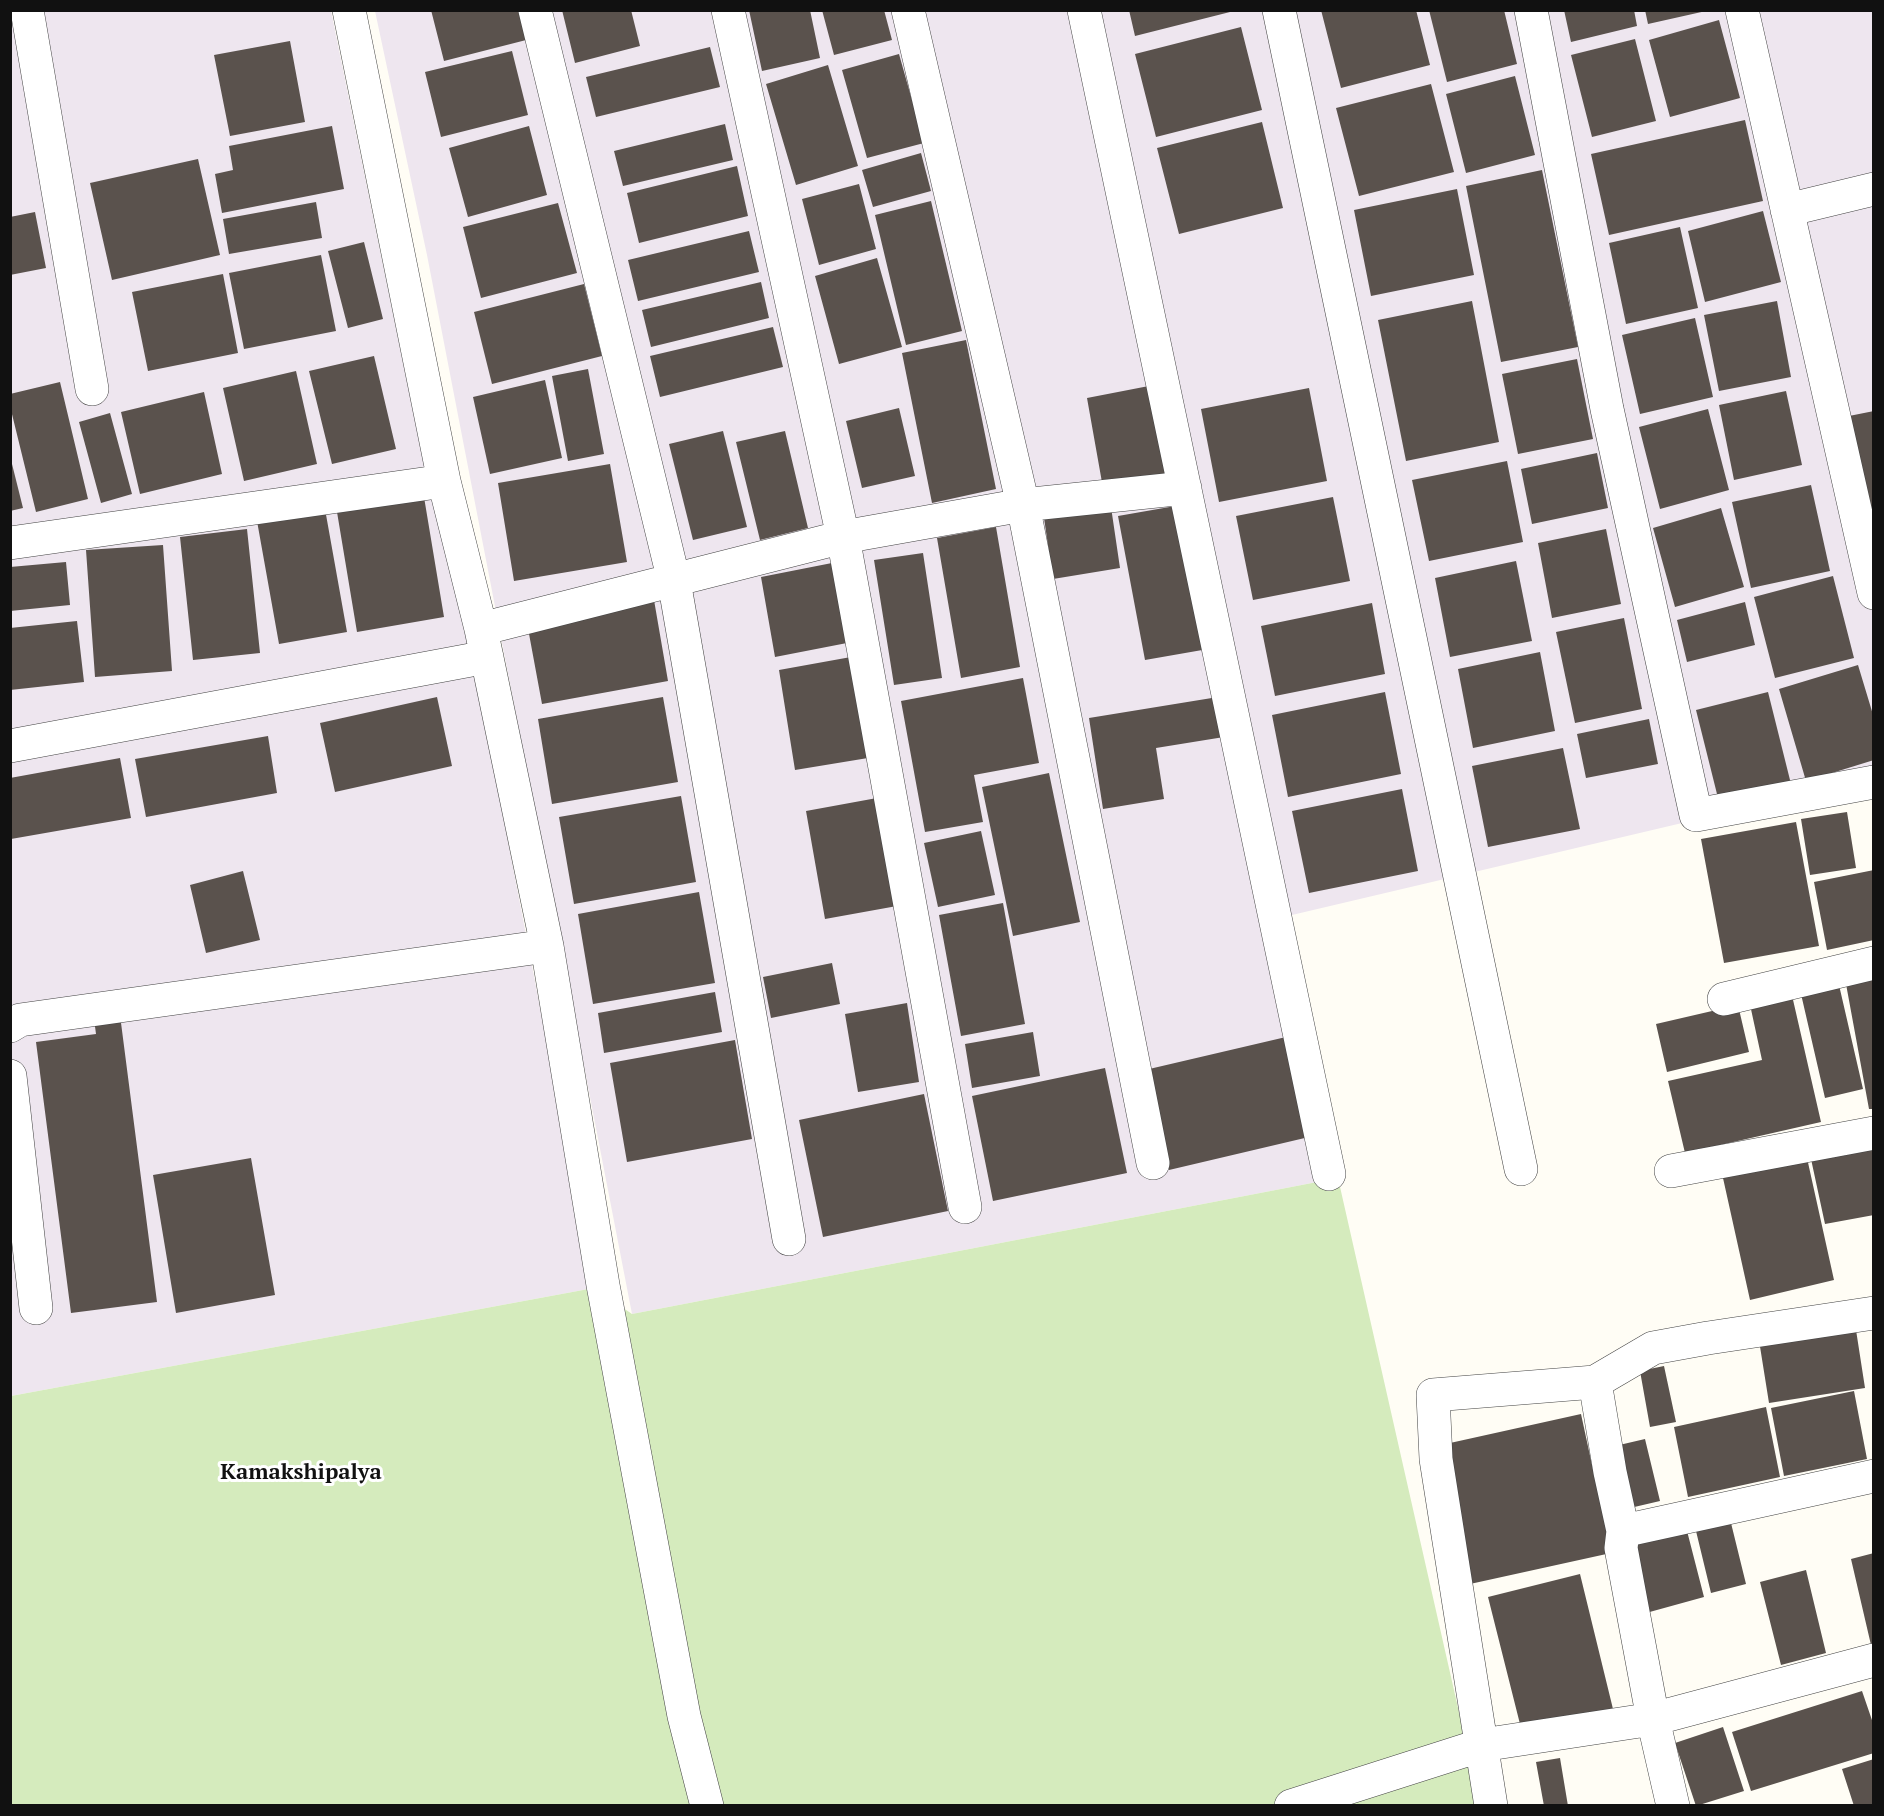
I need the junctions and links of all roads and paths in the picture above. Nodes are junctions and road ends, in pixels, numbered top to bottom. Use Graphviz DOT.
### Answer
graph roads {
  1 [pos="27,10"];
  2 [pos="349,10"];
  3 [pos="535,10"];
  4 [pos="728,10"];
  5 [pos="908,10"];
  6 [pos="1084,10"];
  7 [pos="1279,10"];
  8 [pos="1531,10"];
  9 [pos="1742,10"];
  10 [pos="1874,189"];
  11 [pos="1787,210"];
  12 [pos="92,389"];
  13 [pos="444,481"];
  14 [pos="1185,488"];
  15 [pos="1023,505"];
  16 [pos="843,537"];
  17 [pos="10,543"];
  18 [pos="674,581"];
  19 [pos="1874,593"];
  20 [pos="484,643"];
  21 [pos="10,746"];
  22 [pos="1874,782"];
  23 [pos="547,946"];
  24 [pos="1874,963"];
  25 [pos="1724,999"];
  26 [pos="10,1026"];
  27 [pos="10,1076"];
  28 [pos="1874,1133"];
  29 [pos="1153,1163"];
  30 [pos="1521,1169"];
  31 [pos="1671,1171"];
  32 [pos="1329,1174"];
  33 [pos="965,1207"];
  34 [pos="789,1239"];
  35 [pos="36,1308"];
  36 [pos="1874,1313"];
  37 [pos="1595,1382"];
  38 [pos="1874,1476"];
  39 [pos="1623,1531"];
  40 [pos="1874,1660"];
  41 [pos="1653,1719"];
  42 [pos="1482,1745"];
  43 [pos="1299,1804"];
  44 [pos="707,1806"];
  45 [pos="1491,1806"];
  46 [pos="1673,1806"];
  1 -- 12 [label="street"];
  2 -- 13 [label="street"];
  3 -- 18 [label="street"];
  4 -- 16 [label="street"];
  5 -- 15 [label="street"];
  6 -- 14 [label="street"];
  7 -- 30 [label="street"];
  8 -- 22 [label="street"];
  9 -- 11 [label="street"];
  10 -- 11 [label="street"];
  11 -- 19 [label="street"];
  13 -- 17 [label="street"];
  13 -- 20 [label="street"];
  14 -- 15 [label="street"];
  14 -- 32 [label="street"];
  15 -- 16 [label="street"];
  15 -- 29 [label="street"];
  16 -- 18 [label="street"];
  16 -- 33 [label="street"];
  18 -- 20 [label="street"];
  18 -- 34 [label="street"];
  20 -- 21 [label="street"];
  20 -- 23 [label="street"];
  23 -- 26 [label="street"];
  23 -- 44 [label="street"];
  24 -- 25 [label="street"];
  27 -- 35 [label="street"];
  28 -- 31 [label="street"];
  36 -- 37 [label="street"];
  37 -- 39 [label="street"];
  37 -- 42 [label="street"];
  38 -- 39 [label="street"];
  39 -- 41 [label="street"];
  40 -- 41 [label="street"];
  41 -- 42 [label="street"];
  41 -- 46 [label="street"];
  42 -- 43 [label="street"];
  42 -- 45 [label="street"];
}
